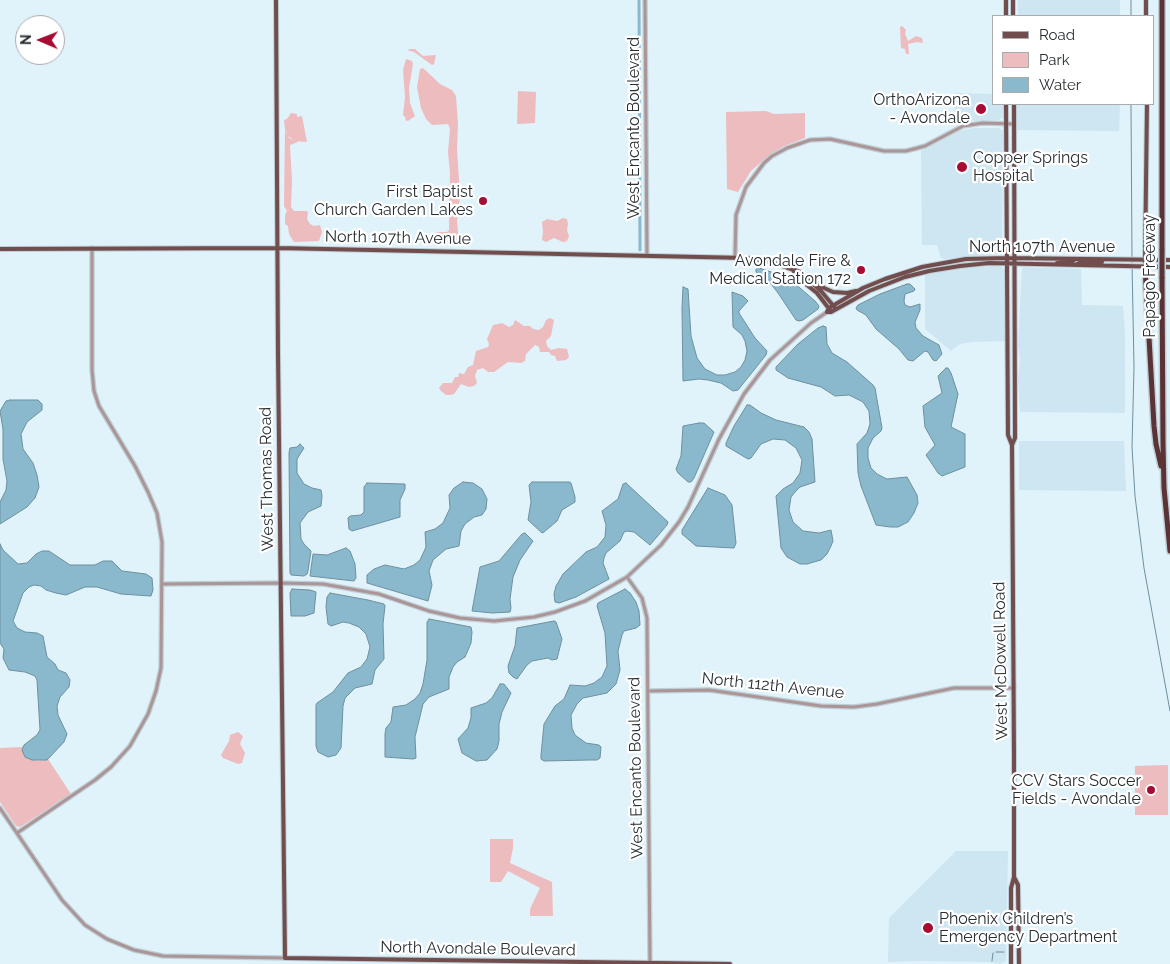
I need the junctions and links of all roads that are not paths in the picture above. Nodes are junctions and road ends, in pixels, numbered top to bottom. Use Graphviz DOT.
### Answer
graph roads {
  1 [pos="276,0"];
  2 [pos="645,0"];
  3 [pos="1006,0"];
  4 [pos="1013,0"];
  5 [pos="1146,0"];
  6 [pos="1162,0"];
  7 [pos="1006,15"];
  8 [pos="1014,15"];
  9 [pos="1146,15"];
  10 [pos="1006,105"];
  11 [pos="1014,105"];
  12 [pos="1147,105"];
  13 [pos="1006,124"];
  14 [pos="1014,124"];
  15 [pos="92,248"];
  16 [pos="278,248"];
  17 [pos="0,249"];
  18 [pos="647,255"];
  19 [pos="735,257"];
  20 [pos="1006,258"];
  21 [pos="1016,258"];
  22 [pos="1075,259"];
  23 [pos="1145,259"];
  24 [pos="1109,260"];
  25 [pos="1170,260"];
  26 [pos="1006,264"];
  27 [pos="1016,264"];
  28 [pos="1053,265"];
  29 [pos="1075,265"];
  30 [pos="1145,267"];
  31 [pos="1170,267"];
  32 [pos="793,270"];
  33 [pos="807,277"];
  34 [pos="876,282"];
  35 [pos="878,287"];
  36 [pos="863,288"];
  37 [pos="831,309"];
  38 [pos="1012,445"];
  39 [pos="1164,479"];
  40 [pos="1170,551"];
  41 [pos="627,577"];
  42 [pos="280,583"];
  43 [pos="162,584"];
  44 [pos="1014,688"];
  45 [pos="648,691"];
  46 [pos="0,808"];
  47 [pos="17,833"];
  48 [pos="1014,877"];
  49 [pos="285,958"];
  50 [pos="650,964"];
  51 [pos="730,964"];
  52 [pos="1011,964"];
  53 [pos="1019,964"];
  1 -- 16 [label="main road, West Thomas Road"];
  2 -- 18 [label="street, West Encanto Boulevard"];
  3 -- 7 [label="main road"];
  4 -- 8 [label="main road"];
  5 -- 9 [label="main road"];
  6 -- 39 [label="highway, Papago Freeway, bridge"];
  10 -- 13 [label="main road, West McDowell Road"];
  11 -- 14 [label="main road, West McDowell Road"];
  12 -- 23 [label="main road"];
  13 -- 14 [label="street"];
  13 -- 19 [label="street"];
  13 -- 20 [label="main road, West McDowell Road"];
  14 -- 21 [label="main road, West McDowell Road"];
  15 -- 16 [label="main road, North 107th Avenue"];
  15 -- 17 [label="main road, North 107th Avenue"];
  15 -- 43 [label="street"];
  16 -- 18 [label="main road, North 107th Avenue"];
  16 -- 42 [label="main road, West Thomas Road"];
  18 -- 19 [label="main road, North 107th Avenue"];
  19 -- 32 [label="main road, North 107th Avenue"];
  20 -- 21 [label="main road, North 107th Avenue"];
  20 -- 26 [label="main road, West McDowell Road"];
  20 -- 34 [label="main road, North 107th Avenue"];
  21 -- 22 [label="main road, North 107th Avenue"];
  21 -- 27 [label="main road, West McDowell Road"];
  22 -- 24 [label="main road, North 107th Avenue"];
  22 -- 28 [label="main road"];
  23 -- 24 [label="main road, North 107th Avenue"];
  23 -- 25 [label="main road, North 107th Avenue"];
  23 -- 30 [label="main road"];
  24 -- 29 [label="main road"];
  26 -- 27 [label="main road, North 107th Avenue"];
  26 -- 35 [label="main road, North 107th Avenue"];
  26 -- 38 [label="main road, West McDowell Road"];
  27 -- 28 [label="main road, North 107th Avenue"];
  27 -- 38 [label="main road, West McDowell Road"];
  28 -- 29 [label="main road, North 107th Avenue"];
  29 -- 30 [label="main road, North 107th Avenue"];
  30 -- 31 [label="main road, North 107th Avenue"];
  30 -- 39 [label="highway"];
  32 -- 33 [label="main road, North 107th Avenue"];
  32 -- 37 [label="main road, North 107th Avenue"];
  33 -- 36 [label="main road"];
  33 -- 37 [label="main road, North 107th Avenue"];
  34 -- 35 [label="main road"];
  34 -- 36 [label="main road, North 107th Avenue"];
  35 -- 37 [label="main road, North 107th Avenue"];
  36 -- 37 [label="main road, North 107th Avenue"];
  37 -- 41 [label="street"];
  38 -- 44 [label="main road, West McDowell Road"];
  39 -- 40 [label="highway, Papago Freeway"];
  41 -- 42 [label="street"];
  41 -- 45 [label="street, West Encanto Boulevard"];
  42 -- 43 [label="street"];
  42 -- 49 [label="main road, West Thomas Road"];
  43 -- 47 [label="street"];
  44 -- 45 [label="street, North 112th Avenue"];
  44 -- 48 [label="main road, West McDowell Road"];
  45 -- 50 [label="street, West Encanto Boulevard"];
  46 -- 47 [label="street"];
  47 -- 49 [label="street"];
  48 -- 52 [label="main road, West McDowell Road"];
  48 -- 53 [label="main road, West McDowell Road"];
  49 -- 50 [label="main road, North Avondale Boulevard"];
  50 -- 51 [label="main road, North Avondale Boulevard"];
}
